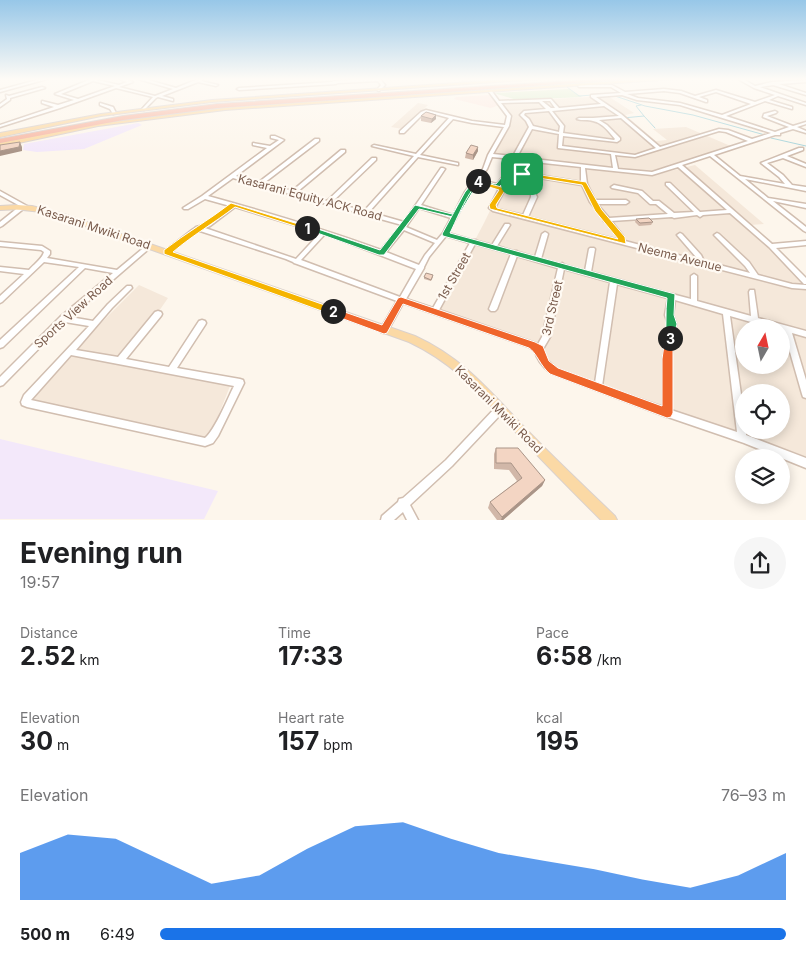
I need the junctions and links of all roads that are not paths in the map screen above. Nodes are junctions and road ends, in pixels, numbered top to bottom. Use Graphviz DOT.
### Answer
graph roads {
  1 [pos="47,103"];
  2 [pos="70,103"];
  3 [pos="150,103"];
  4 [pos="187,103"];
  5 [pos="216,103"];
  6 [pos="260,103"];
  7 [pos="312,103"];
  8 [pos="499,103"];
  9 [pos="542,103"];
  10 [pos="554,103"];
  11 [pos="675,103"];
  12 [pos="754,103"];
  13 [pos="776,103"];
  14 [pos="101,104"];
  15 [pos="680,104"];
  16 [pos="603,105"];
  17 [pos="59,107"];
  18 [pos="791,108"];
  19 [pos="144,109"];
  20 [pos="558,109"];
  21 [pos="550,110"];
  22 [pos="507,112"];
  23 [pos="775,112"];
  24 [pos="114,113"];
  25 [pos="522,115"];
  26 [pos="452,116"];
  27 [pos="621,116"];
  28 [pos="722,116"];
  29 [pos="579,119"];
  30 [pos="595,119"];
  31 [pos="761,119"];
  32 [pos="747,123"];
  33 [pos="806,123"];
  34 [pos="0,126"];
  35 [pos="507,126"];
  36 [pos="531,127"];
  37 [pos="793,129"];
  38 [pos="402,132"];
  39 [pos="806,132"];
  40 [pos="560,133"];
  41 [pos="778,134"];
  42 [pos="273,137"];
  43 [pos="0,140"];
  44 [pos="317,140"];
  45 [pos="753,141"];
  46 [pos="255,144"];
  47 [pos="391,144"];
  48 [pos="374,146"];
  49 [pos="271,148"];
  50 [pos="386,148"];
  51 [pos="660,149"];
  52 [pos="802,149"];
  53 [pos="343,151"];
  54 [pos="613,154"];
  55 [pos="416,155"];
  56 [pos="490,155"];
  57 [pos="711,155"];
  58 [pos="782,156"];
  59 [pos="515,157"];
  60 [pos="523,158"];
  61 [pos="374,159"];
  62 [pos="455,163"];
  63 [pos="679,165"];
  64 [pos="583,166"];
  65 [pos="806,166"];
  66 [pos="443,168"];
  67 [pos="616,170"];
  68 [pos="522,174"];
  69 [pos="232,176"];
  70 [pos="739,177"];
  71 [pos="476,181"];
  72 [pos="261,183"];
  73 [pos="584,184"];
  74 [pos="668,184"];
  75 [pos="498,186"];
  76 [pos="525,186"];
  77 [pos="790,186"];
  78 [pos="614,187"];
  79 [pos="806,189"];
  80 [pos="294,192"];
  81 [pos="0,193"];
  82 [pos="204,197"];
  83 [pos="768,199"];
  84 [pos="329,202"];
  85 [pos="593,202"];
  86 [pos="626,202"];
  87 [pos="234,205"];
  88 [pos="24,206"];
  89 [pos="418,206"];
  90 [pos="806,206"];
  91 [pos="0,208"];
  92 [pos="186,208"];
  93 [pos="366,212"];
  94 [pos="732,212"];
  95 [pos="700,215"];
  96 [pos="674,216"];
  97 [pos="454,217"];
  98 [pos="525,217"];
  99 [pos="606,220"];
  100 [pos="0,225"];
  101 [pos="507,225"];
  102 [pos="404,226"];
  103 [pos="198,228"];
  104 [pos="806,230"];
  105 [pos="323,233"];
  106 [pos="445,234"];
  107 [pos="545,234"];
  108 [pos="680,235"];
  109 [pos="717,235"];
  110 [pos="474,241"];
  111 [pos="438,242"];
  112 [pos="623,243"];
  113 [pos="806,243"];
  114 [pos="0,244"];
  115 [pos="149,246"];
  116 [pos="494,246"];
  117 [pos="771,246"];
  118 [pos="592,249"];
  119 [pos="167,252"];
  120 [pos="515,252"];
  121 [pos="382,253"];
  122 [pos="538,259"];
  123 [pos="43,260"];
  124 [pos="296,262"];
  125 [pos="702,263"];
  126 [pos="562,265"];
  127 [pos="83,267"];
  128 [pos="421,268"];
  129 [pos="0,269"];
  130 [pos="30,272"];
  131 [pos="117,272"];
  132 [pos="588,272"];
  133 [pos="694,276"];
  134 [pos="755,276"];
  135 [pos="614,280"];
  136 [pos="806,282"];
  137 [pos="806,287"];
  138 [pos="129,288"];
  139 [pos="752,292"];
  140 [pos="672,296"];
  141 [pos="0,300"];
  142 [pos="401,300"];
  143 [pos="694,302"];
  144 [pos="493,309"];
  145 [pos="435,312"];
  146 [pos="726,312"];
  147 [pos="158,314"];
  148 [pos="63,318"];
  149 [pos="755,319"];
  150 [pos="202,323"];
  151 [pos="95,324"];
  152 [pos="790,329"];
  153 [pos="384,330"];
  154 [pos="806,334"];
  155 [pos="790,338"];
  156 [pos="0,345"];
  157 [pos="539,349"];
  158 [pos="70,352"];
  159 [pos="120,360"];
  160 [pos="171,370"];
  161 [pos="0,382"];
  162 [pos="735,384"];
  163 [pos="598,388"];
  164 [pos="806,394"];
  165 [pos="500,409"];
  166 [pos="667,413"];
  167 [pos="735,435"];
  168 [pos="747,439"];
  169 [pos="806,463"];
  170 [pos="403,503"];
  171 [pos="386,520"];
  172 [pos="413,520"];
  173 [pos="611,520"];
  1 -- 17 [label="street"];
  2 -- 17 [label="street"];
  3 -- 19 [label="street"];
  4 -- 19 [label="main road"];
  5 -- 43 [label="highway"];
  6 -- 43 [label="highway"];
  7 -- 43 [label="main road"];
  8 -- 22 [label="street"];
  9 -- 21 [label="street"];
  10 -- 20 [label="street"];
  11 -- 15 [label="street"];
  12 -- 28 [label="street"];
  13 -- 18 [label="street"];
  14 -- 24 [label="street"];
  15 -- 28 [label="street"];
  16 -- 20 [label="street"];
  16 -- 27 [label="street"];
  17 -- 34 [label="street"];
  19 -- 24 [label="main road"];
  20 -- 21 [label="street"];
  21 -- 25 [label="street"];
  21 -- 40 [label="street"];
  22 -- 25 [label="street"];
  22 -- 35 [label="street"];
  23 -- 31 [label="street"];
  24 -- 43 [label="main road"];
  25 -- 36 [label="street"];
  26 -- 35 [label="street"];
  26 -- 38 [label="street"];
  26 -- 55 [label="street"];
  27 -- 30 [label="street"];
  27 -- 51 [label="street"];
  28 -- 32 [label="street"];
  29 -- 30 [label="street"];
  30 -- 40 [label="street"];
  31 -- 32 [label="street"];
  31 -- 37 [label="street"];
  32 -- 41 [label="street"];
  33 -- 37 [label="street"];
  35 -- 56 [label="street"];
  36 -- 40 [label="street"];
  36 -- 59 [label="street"];
  37 -- 39 [label="street"];
  37 -- 41 [label="street"];
  40 -- 54 [label="street"];
  41 -- 45 [label="street"];
  42 -- 49 [label="street"];
  44 -- 72 [label="street"];
  45 -- 51 [label="street"];
  45 -- 57 [label="street"];
  46 -- 49 [label="street"];
  47 -- 50 [label="street"];
  48 -- 50 [label="street"];
  49 -- 69 [label="street"];
  50 -- 55 [label="street"];
  51 -- 54 [label="street"];
  52 -- 58 [label="street"];
  53 -- 80 [label="street"];
  54 -- 67 [label="street"];
  55 -- 62 [label="street"];
  55 -- 93 [label="street"];
  56 -- 59 [label="street"];
  56 -- 71 [label="street"];
  57 -- 63 [label="street"];
  57 -- 70 [label="street"];
  58 -- 65 [label="street"];
  58 -- 77 [label="street"];
  59 -- 60 [label="street"];
  60 -- 64 [label="street"];
  60 -- 68 [label="street"];
  61 -- 84 [label="street"];
  63 -- 67 [label="street"];
  63 -- 94 [label="street"];
  64 -- 67 [label="street"];
  64 -- 73 [label="street"];
  66 -- 89 [label="street"];
  68 -- 73 [label="street"];
  68 -- 75 [label="street"];
  69 -- 72 [label="street, Kasarani Equity ACK Road"];
  69 -- 82 [label="street"];
  70 -- 77 [label="street"];
  70 -- 83 [label="street"];
  71 -- 75 [label="street"];
  71 -- 97 [label="street"];
  72 -- 80 [label="street, Kasarani Equity ACK Road"];
  73 -- 85 [label="street"];
  74 -- 95 [label="street"];
  75 -- 98 [label="street, Neema Avenue"];
  76 -- 98 [label="street"];
  77 -- 79 [label="street"];
  78 -- 96 [label="street"];
  80 -- 84 [label="street, Kasarani Equity ACK Road"];
  81 -- 88 [label="street"];
  82 -- 87 [label="street"];
  82 -- 92 [label="street"];
  83 -- 90 [label="street"];
  83 -- 104 [label="street"];
  84 -- 93 [label="street, Kasarani Equity ACK Road"];
  85 -- 86 [label="street"];
  85 -- 99 [label="street"];
  87 -- 103 [label="street"];
  87 -- 105 [label="street"];
  88 -- 91 [label="main road, Kasarani Mwiki Road"];
  88 -- 100 [label="street"];
  88 -- 115 [label="main road, Kasarani Mwiki Road"];
  89 -- 97 [label="street"];
  89 -- 102 [label="street"];
  93 -- 102 [label="street, Kasarani Equity ACK Road"];
  94 -- 95 [label="street"];
  94 -- 117 [label="street"];
  95 -- 96 [label="street"];
  96 -- 99 [label="street"];
  97 -- 106 [label="street"];
  98 -- 112 [label="street, Neema Avenue"];
  99 -- 112 [label="street"];
  101 -- 116 [label="street"];
  102 -- 111 [label="street, Kasarani Equity ACK Road"];
  102 -- 121 [label="street"];
  103 -- 119 [label="street"];
  103 -- 124 [label="street"];
  105 -- 121 [label="street"];
  105 -- 124 [label="street"];
  106 -- 110 [label="street"];
  106 -- 111 [label="street"];
  107 -- 122 [label="street"];
  108 -- 125 [label="street"];
  109 -- 134 [label="street"];
  110 -- 116 [label="street"];
  110 -- 145 [label="street, 1st Street"];
  111 -- 128 [label="street"];
  112 -- 125 [label="street, Neema Avenue"];
  113 -- 117 [label="street"];
  114 -- 123 [label="street"];
  115 -- 119 [label="main road, Kasarani Mwiki Road"];
  115 -- 131 [label="street, Sports View Road"];
  116 -- 120 [label="street"];
  117 -- 136 [label="street"];
  118 -- 132 [label="street"];
  119 -- 153 [label="main road, Kasarani Mwiki Road"];
  120 -- 122 [label="street"];
  120 -- 144 [label="street"];
  121 -- 128 [label="street"];
  122 -- 126 [label="street"];
  123 -- 127 [label="street"];
  123 -- 130 [label="street"];
  124 -- 142 [label="street"];
  125 -- 134 [label="street, Neema Avenue"];
  126 -- 132 [label="street"];
  126 -- 157 [label="street, 3rd Street"];
  127 -- 131 [label="street"];
  127 -- 156 [label="street"];
  128 -- 142 [label="street"];
  129 -- 130 [label="street"];
  130 -- 141 [label="street"];
  131 -- 148 [label="street, Sports View Road"];
  132 -- 135 [label="street"];
  133 -- 143 [label="street"];
  134 -- 137 [label="street, Neema Avenue"];
  135 -- 140 [label="street"];
  135 -- 163 [label="street"];
  138 -- 151 [label="street"];
  139 -- 149 [label="street"];
  140 -- 143 [label="street"];
  140 -- 166 [label="street"];
  142 -- 145 [label="street"];
  142 -- 153 [label="street"];
  143 -- 146 [label="street"];
  145 -- 157 [label="street"];
  146 -- 149 [label="street"];
  146 -- 162 [label="street"];
  147 -- 159 [label="street"];
  148 -- 151 [label="street"];
  148 -- 161 [label="street, Sports View Road"];
  150 -- 160 [label="street"];
  151 -- 158 [label="street"];
  152 -- 154 [label="street"];
  153 -- 165 [label="main road, Kasarani Mwiki Road"];
  155 -- 164 [label="street"];
  157 -- 163 [label="street"];
  158 -- 159 [label="street"];
  158 -- 160 [label="street"];
  159 -- 160 [label="street"];
  163 -- 166 [label="street"];
  165 -- 170 [label="street"];
  165 -- 173 [label="main road, Kasarani Mwiki Road"];
  166 -- 167 [label="street"];
  168 -- 169 [label="street"];
  170 -- 171 [label="street"];
  170 -- 172 [label="street"];
}
